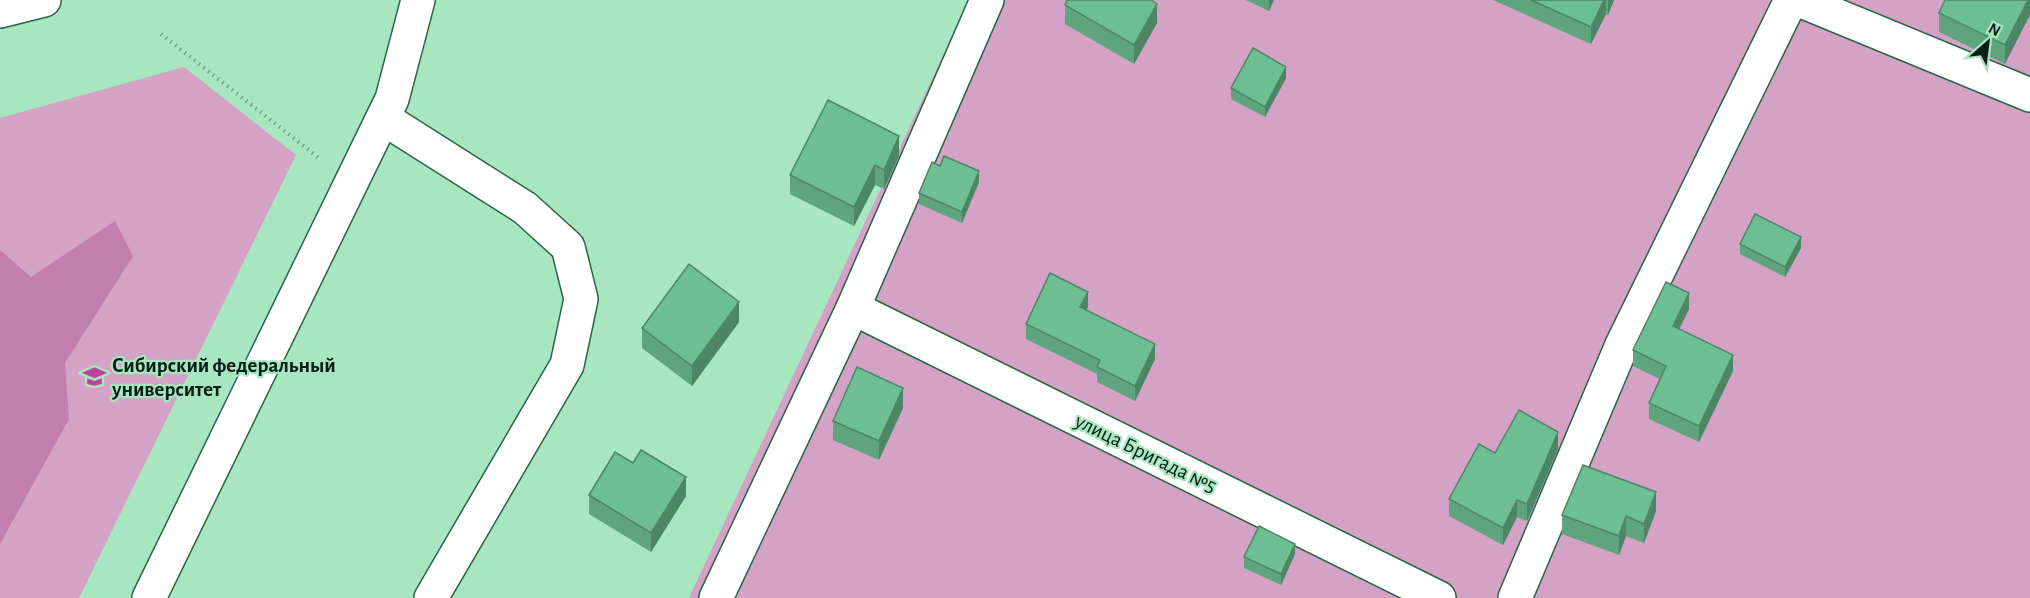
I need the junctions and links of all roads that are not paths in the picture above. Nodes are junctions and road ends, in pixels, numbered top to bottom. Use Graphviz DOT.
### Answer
graph roads {
  1 [pos="44,0"];
  2 [pos="418,0"];
  3 [pos="987,0"];
  4 [pos="1791,0"];
  5 [pos="1799,0"];
  6 [pos="0,12"];
  7 [pos="2030,95"];
  8 [pos="383,118"];
  9 [pos="853,308"];
  10 [pos="149,598"];
  11 [pos="431,598"];
  12 [pos="716,598"];
  13 [pos="1439,598"];
  14 [pos="1515,598"];
  1 -- 6 [label="main road"];
  2 -- 8 [label="main road"];
  3 -- 9 [label="main road"];
  4 -- 14 [label="main road"];
  5 -- 7 [label="main road"];
  8 -- 10 [label="main road"];
  8 -- 11 [label="main road"];
  9 -- 12 [label="main road"];
  9 -- 13 [label="main road, улица Бригада №5"];
}
